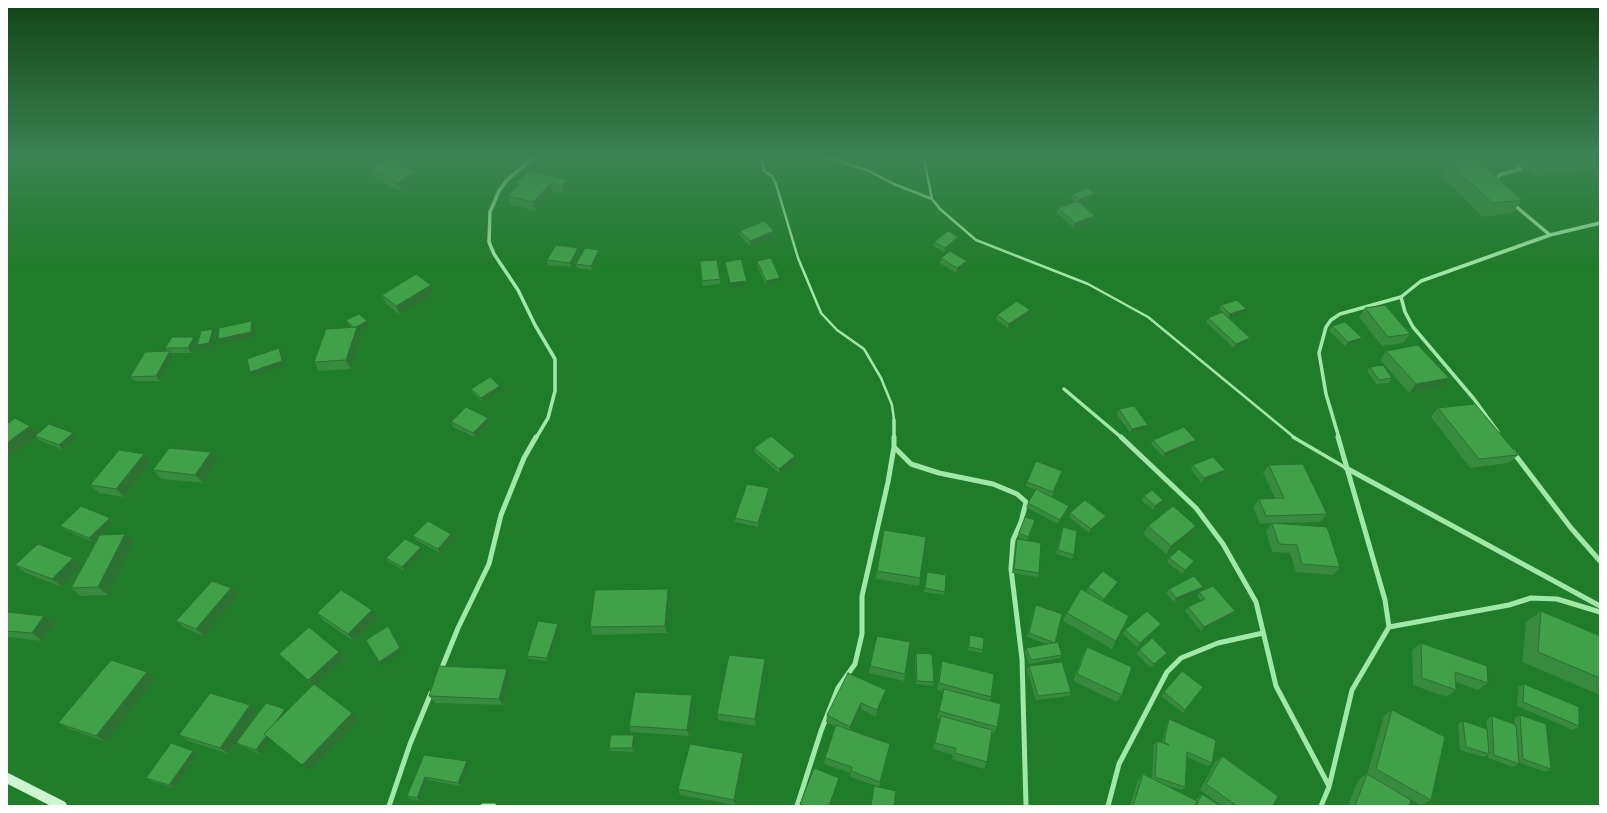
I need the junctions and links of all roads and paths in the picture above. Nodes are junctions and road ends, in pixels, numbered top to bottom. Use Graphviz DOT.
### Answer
graph roads {
  1 [pos="497,197"];
  2 [pos="780,197"];
  3 [pos="927,197"];
  4 [pos="932,199"];
  5 [pos="1512,202"];
  6 [pos="1600,223"];
  7 [pos="1550,235"];
  8 [pos="1401,297"];
  9 [pos="1064,389"];
  10 [pos="894,420"];
  11 [pos="1501,436"];
  12 [pos="894,447"];
  13 [pos="1510,448"];
  14 [pos="1346,468"];
  15 [pos="1600,561"];
  16 [pos="1600,606"];
  17 [pos="1600,612"];
  18 [pos="1389,627"];
  19 [pos="1264,634"];
  20 [pos="437,678"];
  21 [pos="434,686"];
  22 [pos="7,778"];
  23 [pos="1329,787"];
  24 [pos="62,806"];
  25 [pos="389,806"];
  26 [pos="483,806"];
  27 [pos="494,806"];
  28 [pos="797,806"];
  29 [pos="1026,806"];
  30 [pos="1108,806"];
  31 [pos="1321,806"];
  1 -- 20 [label="street"];
  2 -- 10 [label="lane"];
  3 -- 4 [label="lane"];
  4 -- 14 [label="lane"];
  5 -- 7 [label="street"];
  6 -- 7 [label="street"];
  7 -- 8 [label="street"];
  8 -- 11 [label="street"];
  8 -- 14 [label="street"];
  9 -- 19 [label="street"];
  10 -- 12 [label="street"];
  12 -- 28 [label="street"];
  12 -- 29 [label="street"];
  13 -- 15 [label="street"];
  14 -- 16 [label="street"];
  14 -- 18 [label="street"];
  17 -- 18 [label="street"];
  18 -- 23 [label="street"];
  19 -- 23 [label="street"];
  19 -- 30 [label="street"];
  21 -- 25 [label="street"];
  22 -- 24 [label="street"];
  23 -- 31 [label="street"];
  26 -- 27 [label="street"];
}
